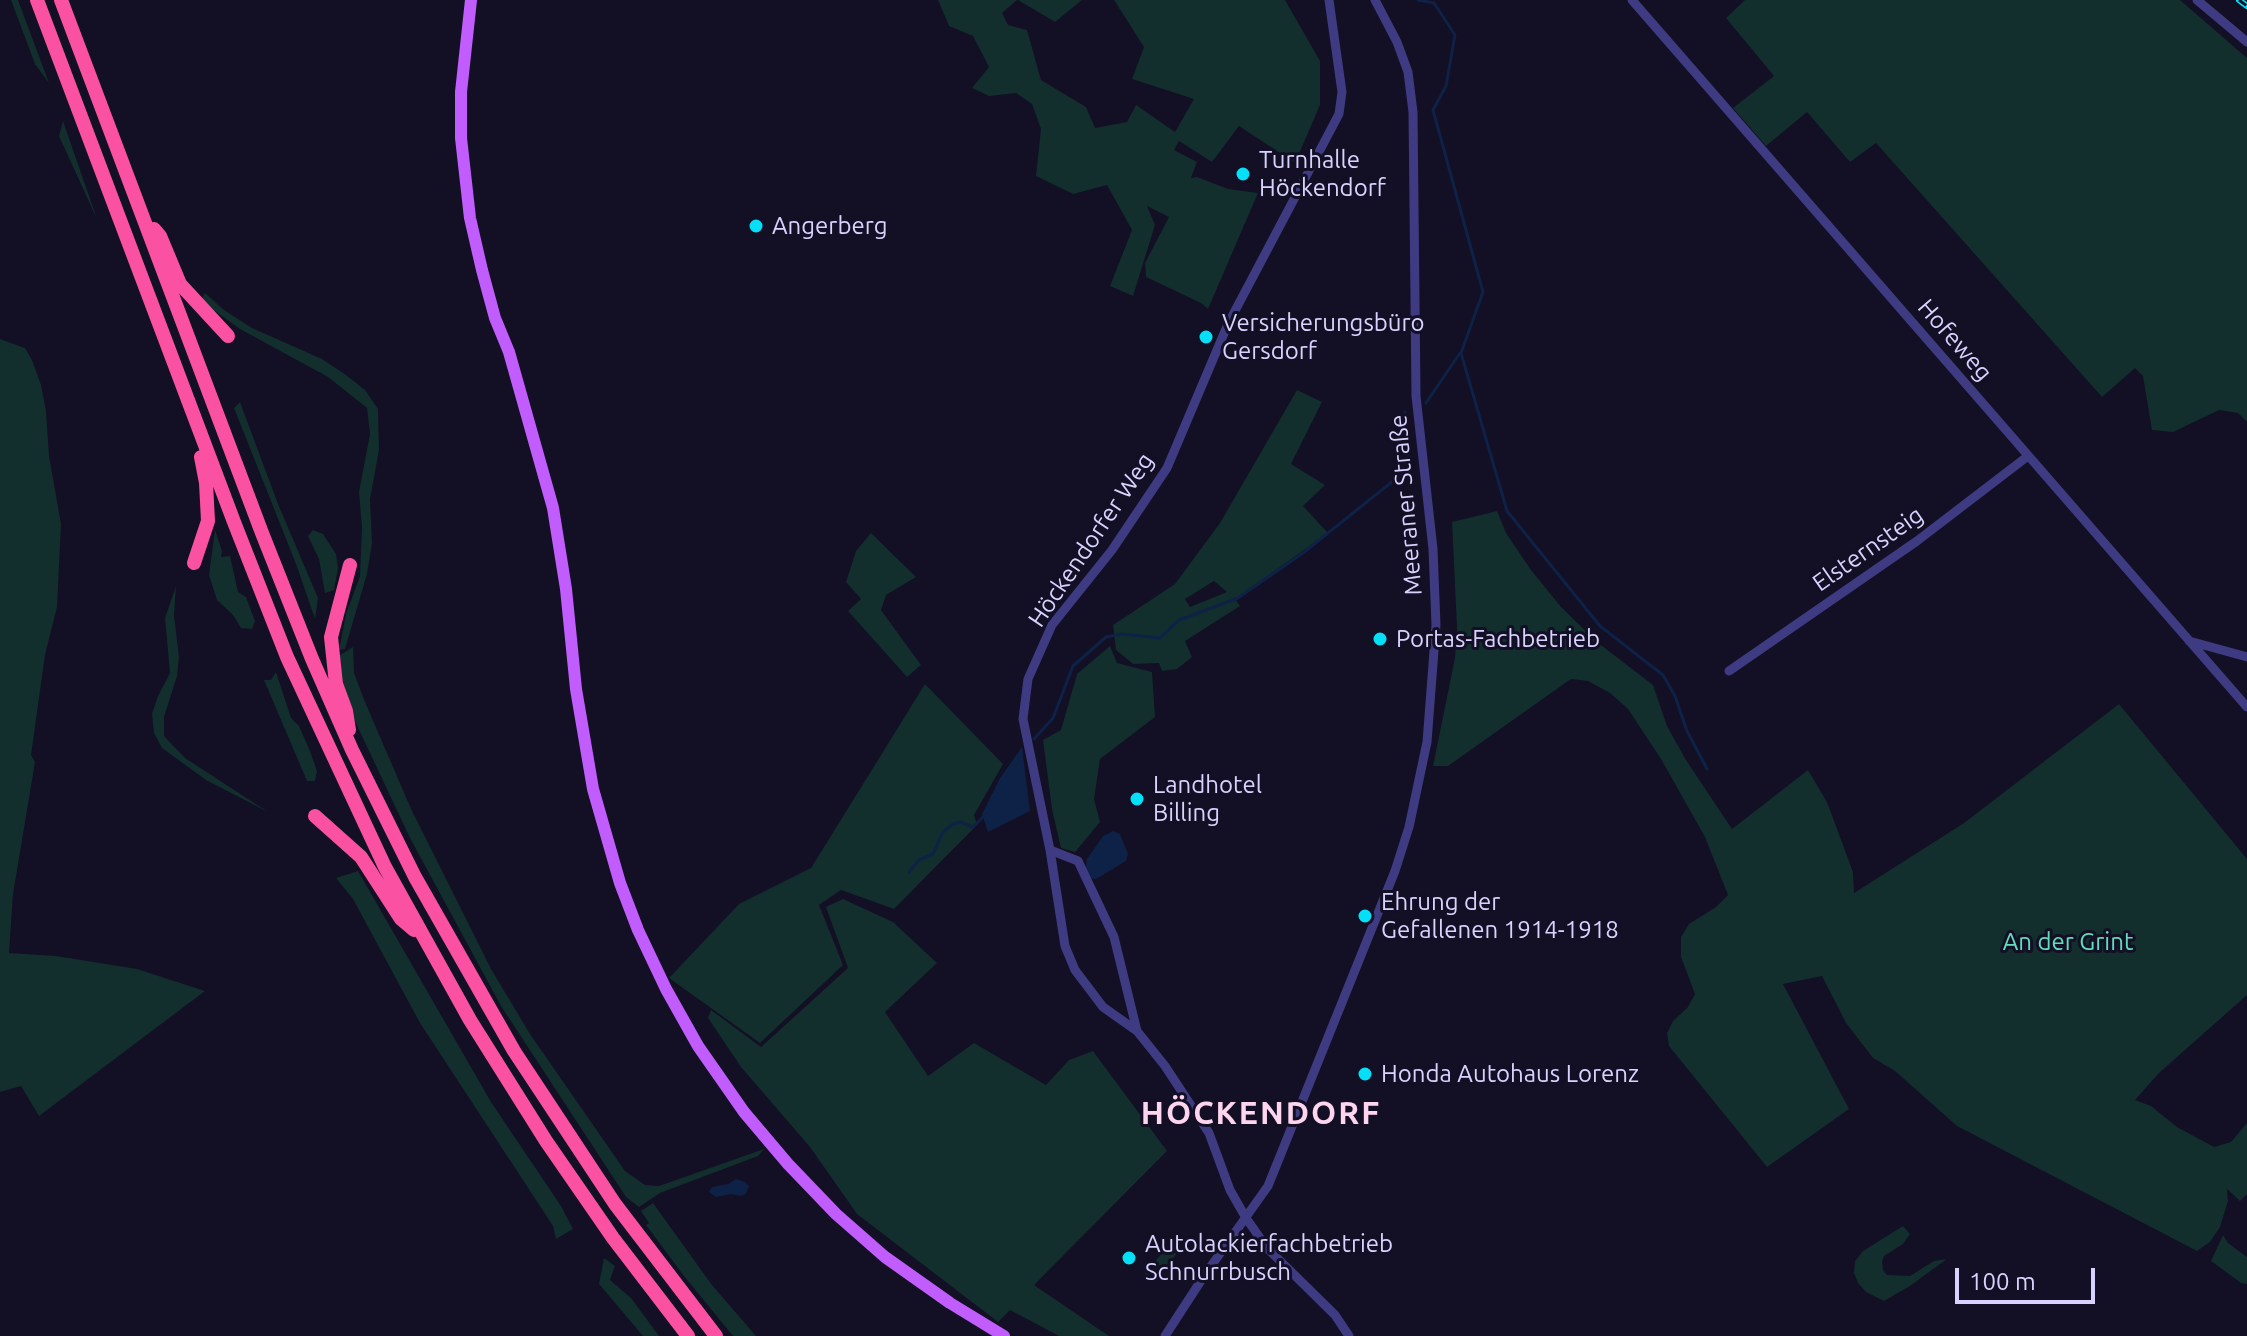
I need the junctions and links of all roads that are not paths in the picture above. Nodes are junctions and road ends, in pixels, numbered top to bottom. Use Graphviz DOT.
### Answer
graph roads {
  1 [pos="37,0"];
  2 [pos="61,0"];
  3 [pos="471,0"];
  4 [pos="1329,0"];
  5 [pos="1375,0"];
  6 [pos="1632,0"];
  7 [pos="2197,0"];
  8 [pos="2247,42"];
  9 [pos="142,213"];
  10 [pos="228,336"];
  11 [pos="192,413"];
  12 [pos="2028,456"];
  13 [pos="194,563"];
  14 [pos="350,565"];
  15 [pos="2188,641"];
  16 [pos="2247,657"];
  17 [pos="1729,671"];
  18 [pos="2247,707"];
  19 [pos="352,750"];
  20 [pos="315,816"];
  21 [pos="1050,850"];
  22 [pos="424,939"];
  23 [pos="1137,1031"];
  24 [pos="1246,1218"];
  25 [pos="688,1336"];
  26 [pos="716,1336"];
  27 [pos="1004,1336"];
  28 [pos="1165,1336"];
  29 [pos="1349,1336"];
  1 -- 11 [label="highway"];
  2 -- 9 [label="highway"];
  3 -- 27 [label="main road"];
  4 -- 21 [label="street, Höckendorfer Weg"];
  5 -- 24 [label="street, Meeraner Straße"];
  6 -- 12 [label="street, Hofeweg"];
  7 -- 8 [label="street"];
  9 -- 10 [label="highway"];
  9 -- 19 [label="highway"];
  11 -- 13 [label="highway"];
  11 -- 22 [label="highway"];
  12 -- 15 [label="street, Hofeweg"];
  12 -- 17 [label="street, Elsternsteig"];
  14 -- 19 [label="highway"];
  15 -- 16 [label="street"];
  15 -- 18 [label="street, Hofeweg"];
  19 -- 26 [label="highway"];
  20 -- 22 [label="highway"];
  21 -- 23 [label="street"];
  21 -- 23 [label="street, Höckendorfer Weg"];
  22 -- 25 [label="highway"];
  23 -- 24 [label="street, Höckendorfer Weg"];
  24 -- 28 [label="street, Meeraner Straße"];
  24 -- 29 [label="street, Höckendorfer Weg"];
}
